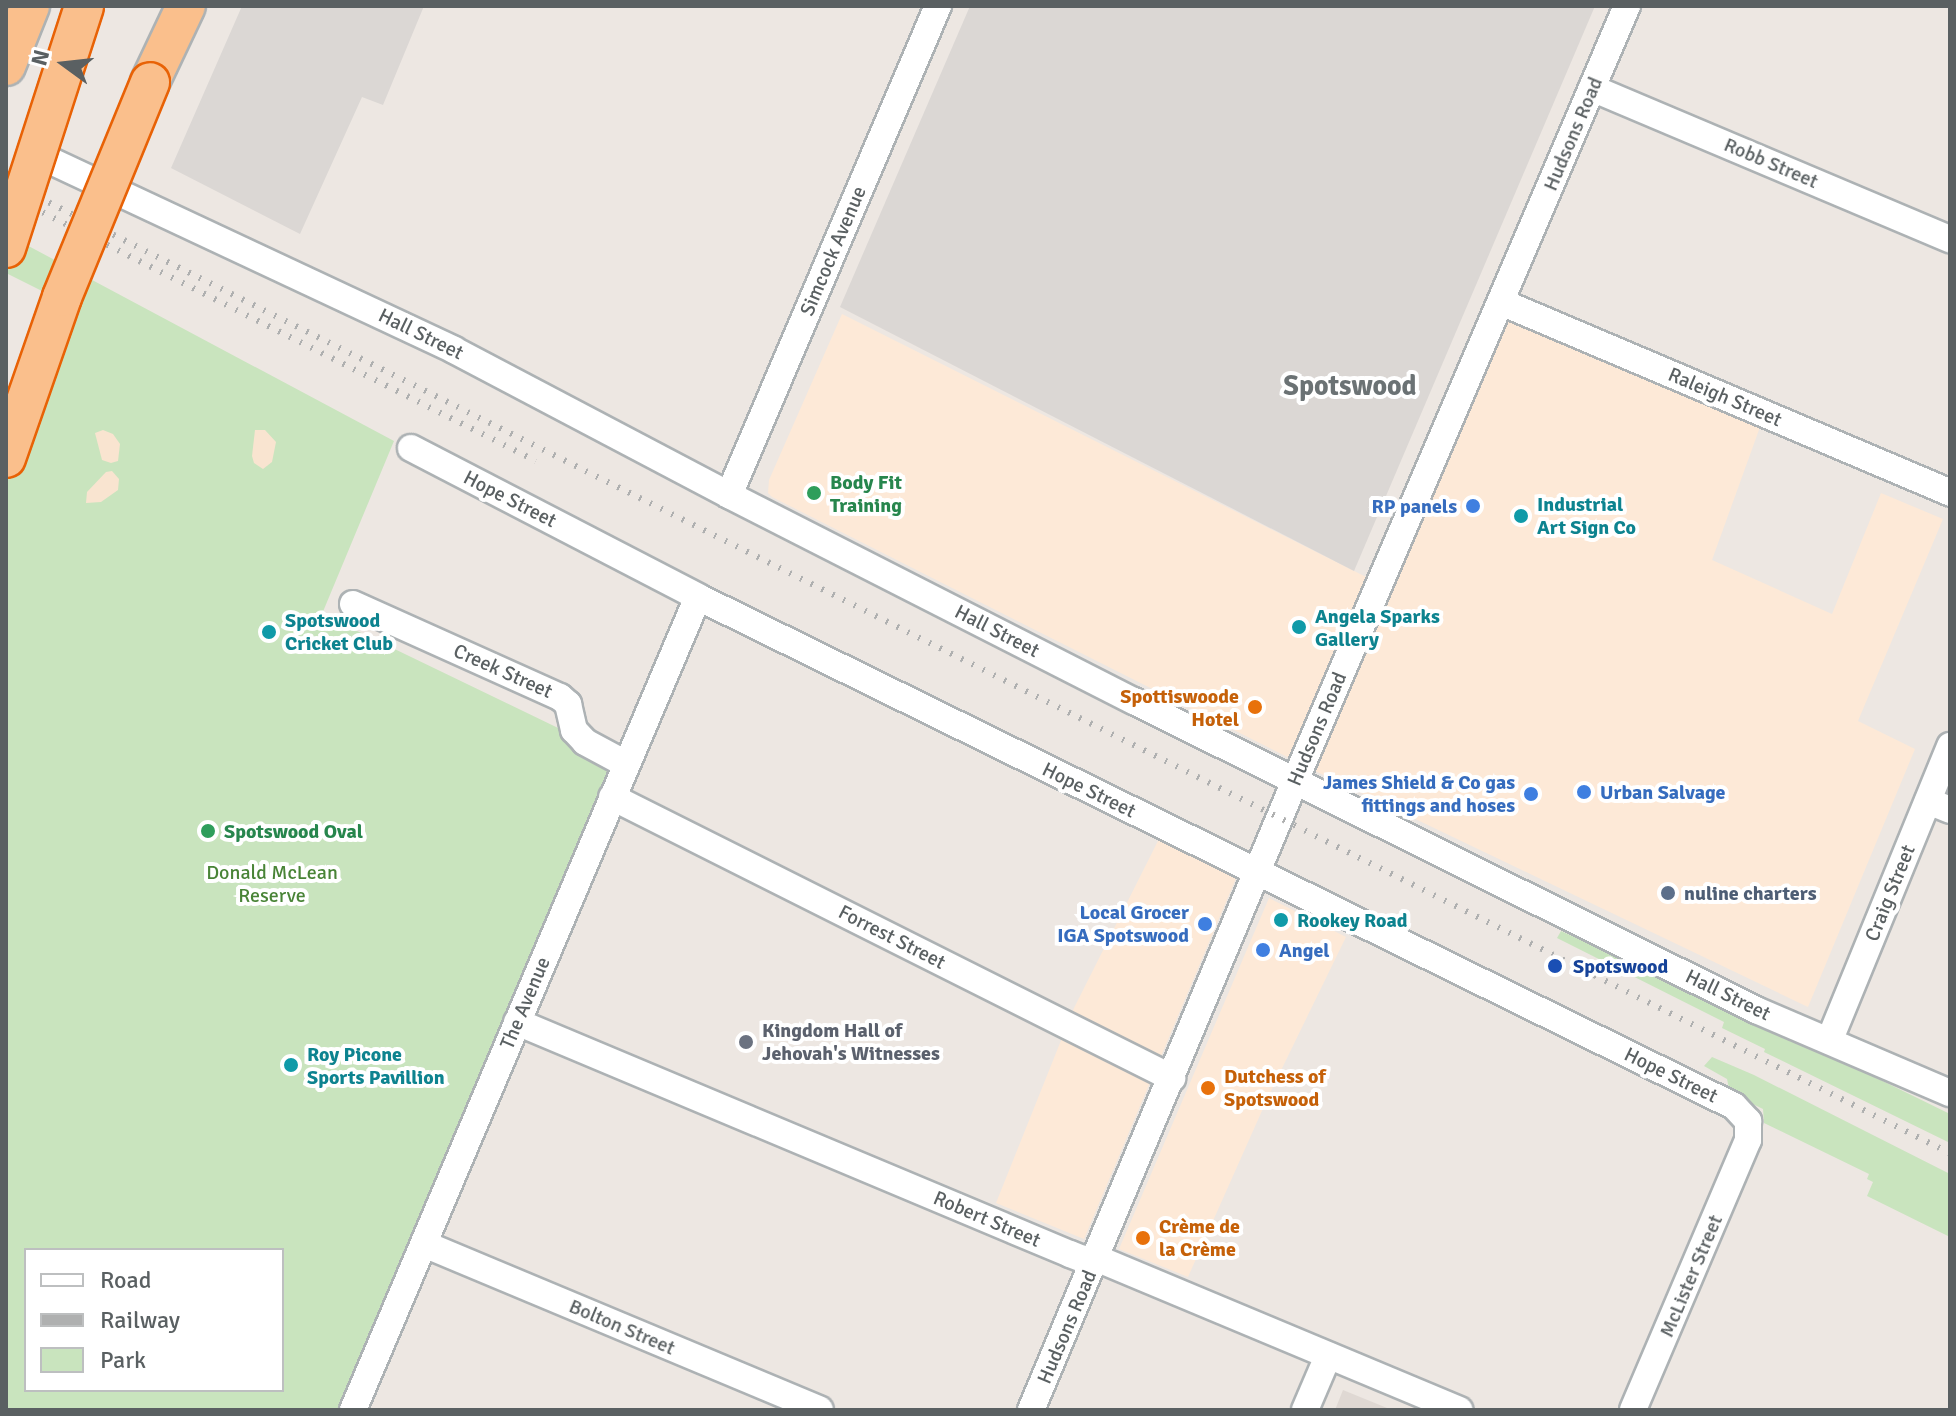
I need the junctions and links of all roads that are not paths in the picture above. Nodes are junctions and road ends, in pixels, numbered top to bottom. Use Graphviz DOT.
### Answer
graph roads {
  1 [pos="28,6"];
  2 [pos="84,6"];
  3 [pos="186,6"];
  4 [pos="938,6"];
  5 [pos="1627,6"];
  6 [pos="6,46"];
  7 [pos="6,66"];
  8 [pos="1592,88"];
  9 [pos="49,160"];
  10 [pos="6,188"];
  11 [pos="1950,239"];
  12 [pos="6,248"];
  13 [pos="1501,302"];
  14 [pos="411,448"];
  15 [pos="6,458"];
  16 [pos="1950,493"];
  17 [pos="729,495"];
  18 [pos="698,597"];
  19 [pos="353,604"];
  20 [pos="1950,746"];
  21 [pos="626,764"];
  22 [pos="1295,781"];
  23 [pos="612,797"];
  24 [pos="1939,806"];
  25 [pos="1259,871"];
  26 [pos="517,1022"];
  27 [pos="1830,1039"];
  28 [pos="1172,1078"];
  29 [pos="1950,1093"];
  30 [pos="1748,1140"];
  31 [pos="424,1244"];
  32 [pos="1096,1258"];
  33 [pos="1328,1356"];
  34 [pos="353,1410"];
  35 [pos="820,1410"];
  36 [pos="1031,1410"];
  37 [pos="1305,1410"];
  38 [pos="1459,1410"];
  39 [pos="1633,1410"];
  1 -- 6 [label="highway"];
  1 -- 7 [label="highway"];
  2 -- 10 [label="highway, bridge"];
  2 -- 12 [label="highway, bridge"];
  3 -- 15 [label="highway, bridge"];
  4 -- 17 [label="street, Simcock Avenue"];
  5 -- 8 [label="street, Hudsons Road"];
  8 -- 11 [label="street, Robb Street"];
  8 -- 13 [label="street, Hudsons Road"];
  9 -- 17 [label="street, Hall Street"];
  13 -- 16 [label="street, Raleigh Street"];
  13 -- 22 [label="street, Hudsons Road"];
  14 -- 18 [label="street, Hope Street"];
  17 -- 22 [label="street, Hall Street"];
  18 -- 21 [label="street, The Avenue"];
  18 -- 25 [label="street, Hope Street"];
  19 -- 21 [label="street, Creek Street"];
  20 -- 24 [label="street, Craig Street"];
  21 -- 23 [label="street, The Avenue"];
  22 -- 25 [label="street, Hudsons Road"];
  22 -- 27 [label="street, Hall Street"];
  23 -- 26 [label="street, The Avenue"];
  23 -- 28 [label="street, Forrest Street"];
  24 -- 27 [label="street, Craig Street"];
  25 -- 28 [label="street, Hudsons Road"];
  25 -- 30 [label="street, Hope Street"];
  26 -- 31 [label="street, The Avenue"];
  26 -- 32 [label="street, Robert Street"];
  27 -- 29 [label="street, Hall Street"];
  28 -- 32 [label="street, Hudsons Road"];
  30 -- 39 [label="street, McLister Street"];
  31 -- 34 [label="street, The Avenue"];
  31 -- 35 [label="street, Bolton Street"];
  32 -- 33 [label="street, Robert Street"];
  32 -- 36 [label="street, Hudsons Road"];
  33 -- 37 [label="street"];
  33 -- 38 [label="street, Robert Street"];
}
